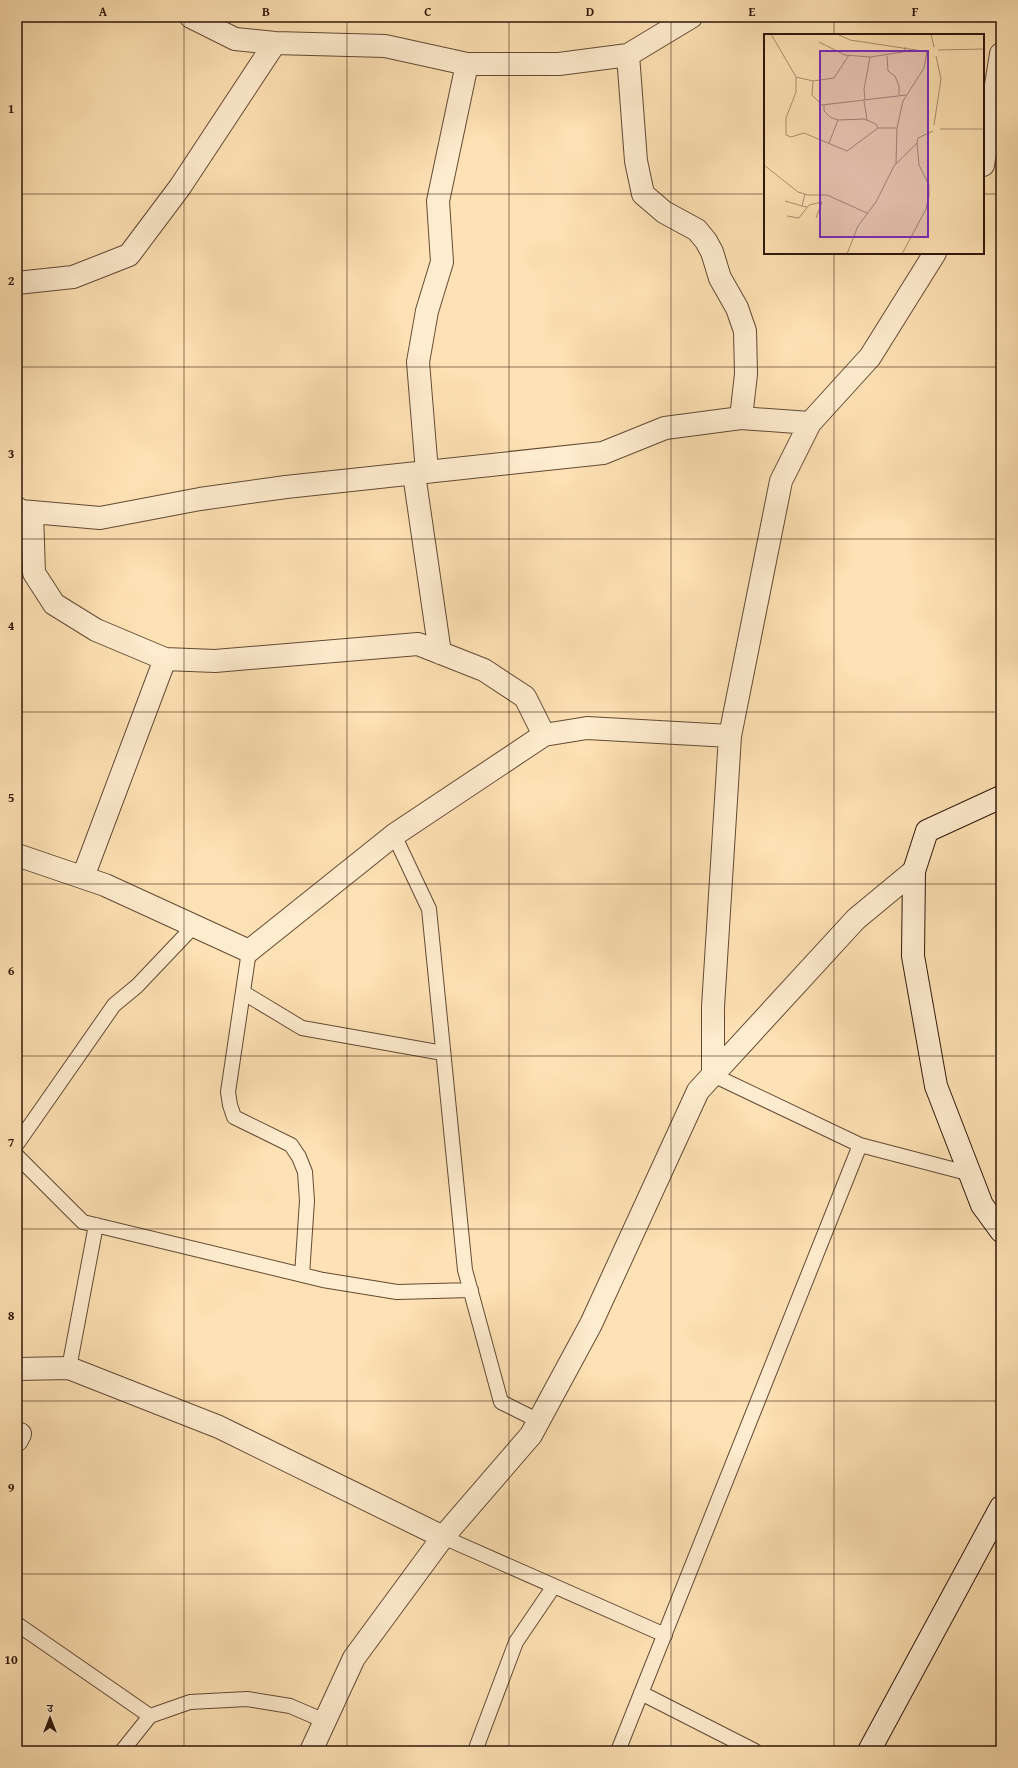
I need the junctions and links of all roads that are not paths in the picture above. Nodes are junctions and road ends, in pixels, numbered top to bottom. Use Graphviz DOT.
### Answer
graph roads {
  1 [pos="190,17"];
  2 [pos="691,17"];
  3 [pos="275,43"];
  4 [pos="1001,54"];
  5 [pos="628,55"];
  6 [pos="468,64"];
  7 [pos="984,160"];
  8 [pos="934,254"];
  9 [pos="17,283"];
  10 [pos="741,418"];
  11 [pos="810,423"];
  12 [pos="421,473"];
  13 [pos="25,510"];
  14 [pos="440,653"];
  15 [pos="165,659"];
  16 [pos="544,735"];
  17 [pos="730,736"];
  18 [pos="1001,797"];
  19 [pos="394,835"];
  20 [pos="17,855"];
  21 [pos="914,871"];
  22 [pos="83,877"];
  23 [pos="194,926"];
  24 [pos="249,951"];
  25 [pos="244,993"];
  26 [pos="442,1053"];
  27 [pos="713,1075"];
  28 [pos="17,1144"];
  29 [pos="860,1145"];
  30 [pos="17,1156"];
  31 [pos="971,1174"];
  32 [pos="96,1225"];
  33 [pos="1001,1230"];
  34 [pos="302,1275"];
  35 [pos="471,1290"];
  36 [pos="69,1368"];
  37 [pos="17,1369"];
  38 [pos="539,1421"];
  39 [pos="17,1434"];
  40 [pos="17,1440"];
  41 [pos="1001,1507"];
  42 [pos="443,1537"];
  43 [pos="554,1586"];
  44 [pos="17,1624"];
  45 [pos="665,1635"];
  46 [pos="641,1693"];
  47 [pos="150,1716"];
  48 [pos="325,1721"];
  49 [pos="122,1751"];
  50 [pos="311,1751"];
  51 [pos="475,1751"];
  52 [pos="618,1751"];
  53 [pos="755,1751"];
  54 [pos="869,1751"];
  1 -- 3 [label="street"];
  2 -- 5 [label="street"];
  3 -- 6 [label="street"];
  3 -- 9 [label="street"];
  4 -- 7 [label="street"];
  5 -- 6 [label="street"];
  5 -- 10 [label="street"];
  6 -- 12 [label="street"];
  8 -- 11 [label="street"];
  10 -- 11 [label="street"];
  10 -- 12 [label="street"];
  11 -- 17 [label="street"];
  12 -- 13 [label="street"];
  12 -- 14 [label="street"];
  13 -- 15 [label="street"];
  14 -- 15 [label="street"];
  14 -- 16 [label="street"];
  15 -- 22 [label="street"];
  16 -- 17 [label="street"];
  16 -- 19 [label="street"];
  17 -- 27 [label="street"];
  18 -- 21 [label="street"];
  19 -- 24 [label="street"];
  19 -- 26 [label="lane"];
  20 -- 22 [label="street"];
  21 -- 27 [label="street"];
  21 -- 31 [label="street"];
  22 -- 23 [label="street"];
  23 -- 24 [label="street"];
  23 -- 28 [label="lane"];
  24 -- 25 [label="lane"];
  25 -- 26 [label="lane"];
  25 -- 34 [label="lane"];
  26 -- 35 [label="lane"];
  27 -- 29 [label="lane"];
  27 -- 38 [label="street"];
  29 -- 31 [label="lane"];
  29 -- 45 [label="lane"];
  30 -- 32 [label="lane"];
  31 -- 33 [label="street"];
  32 -- 34 [label="lane"];
  32 -- 36 [label="lane"];
  34 -- 35 [label="lane"];
  35 -- 38 [label="lane"];
  36 -- 37 [label="street"];
  36 -- 42 [label="street"];
  38 -- 42 [label="street"];
  39 -- 40 [label="street"];
  41 -- 54 [label="street"];
  42 -- 43 [label="lane"];
  42 -- 48 [label="street"];
  43 -- 45 [label="lane"];
  43 -- 51 [label="lane"];
  44 -- 47 [label="lane"];
  45 -- 46 [label="lane"];
  46 -- 52 [label="lane"];
  46 -- 53 [label="lane"];
  47 -- 48 [label="lane"];
  47 -- 49 [label="lane"];
  48 -- 50 [label="street"];
}
